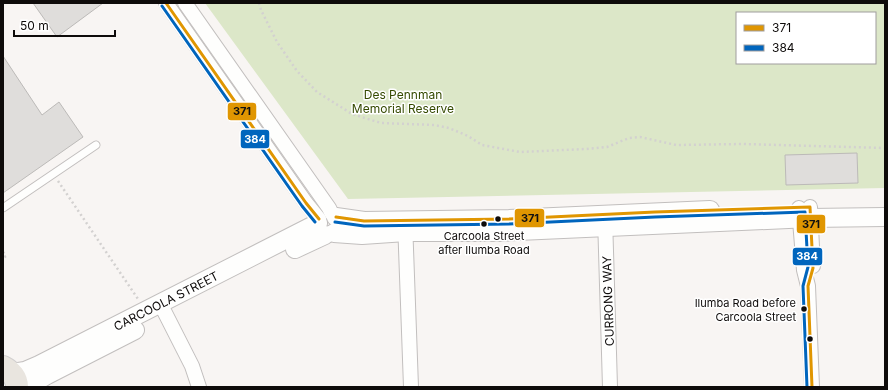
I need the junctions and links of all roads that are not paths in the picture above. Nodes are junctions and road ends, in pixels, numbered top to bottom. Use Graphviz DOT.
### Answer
graph roads {
  1 [pos="166,3"];
  2 [pos="185,3"];
  3 [pos="96,145"];
  4 [pos="885,205"];
  5 [pos="3,208"];
  6 [pos="805,213"];
  7 [pos="885,217"];
  8 [pos="605,221"];
  9 [pos="327,224"];
  10 [pos="405,226"];
  11 [pos="157,310"];
  12 [pos="15,379"];
  13 [pos="199,387"];
  14 [pos="411,387"];
  15 [pos="610,387"];
  16 [pos="812,387"];
  1 -- 9 [label="street"];
  2 -- 9 [label="street"];
  3 -- 5 [label="lane"];
  4 -- 6 [label="street, CARCOOLA STREET"];
  6 -- 7 [label="street, CARCOOLA STREET"];
  6 -- 8 [label="street, CARCOOLA STREET"];
  6 -- 16 [label="street"];
  8 -- 10 [label="street, CARCOOLA STREET"];
  8 -- 15 [label="street, CURRONG WAY"];
  9 -- 10 [label="street, CARCOOLA STREET"];
  9 -- 11 [label="street, CARCOOLA STREET"];
  10 -- 14 [label="street"];
  11 -- 12 [label="street, CARCOOLA STREET"];
  11 -- 13 [label="street"];
}
